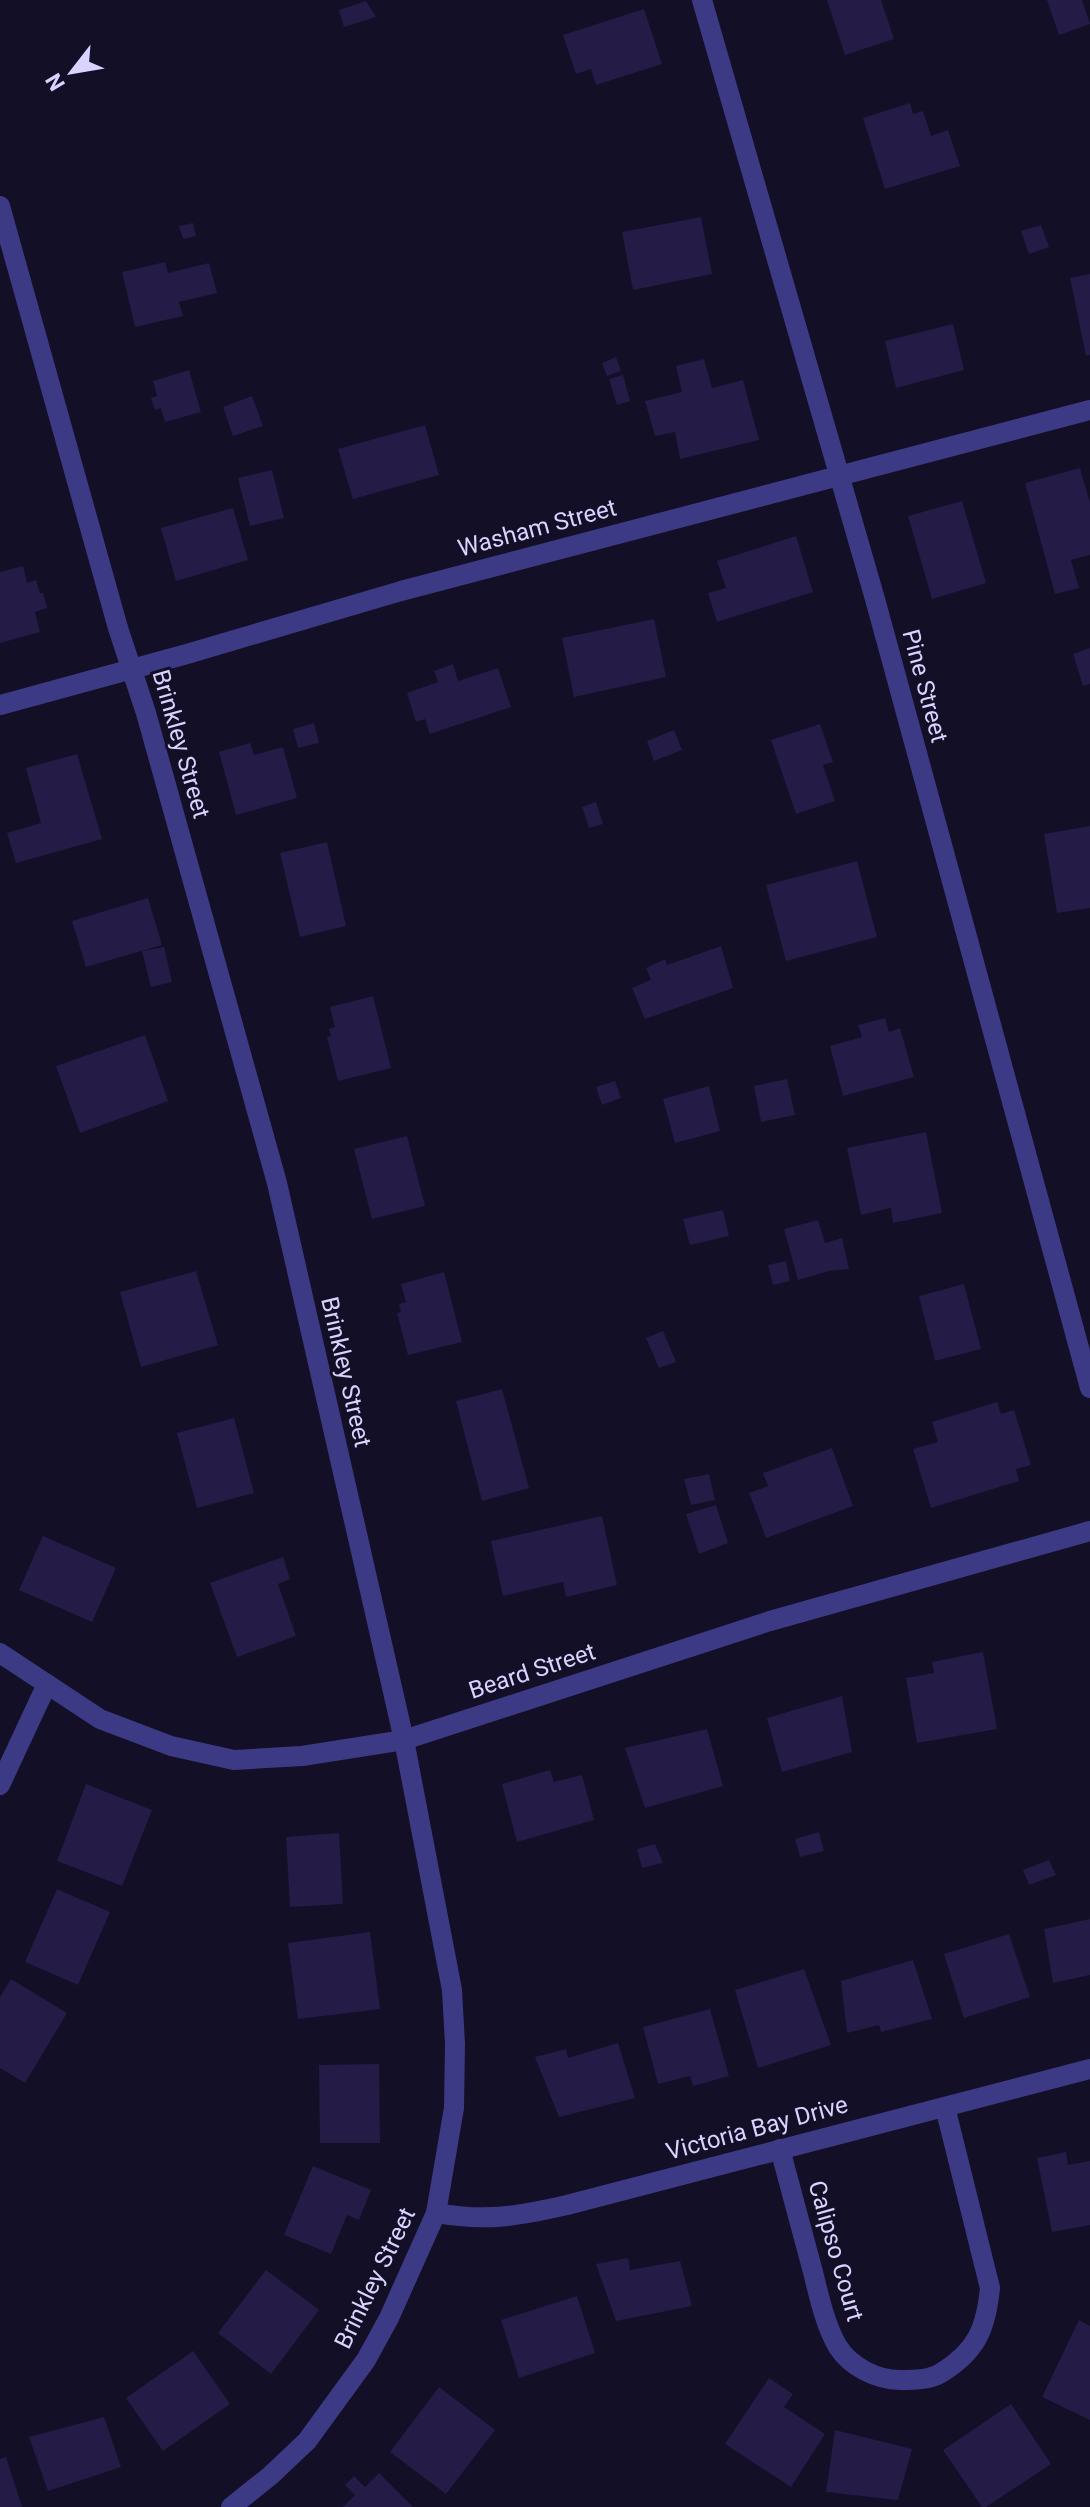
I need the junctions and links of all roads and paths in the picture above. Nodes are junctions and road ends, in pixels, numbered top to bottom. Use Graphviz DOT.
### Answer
graph roads {
  1 [pos="702,0"];
  2 [pos="0,206"];
  3 [pos="1090,410"];
  4 [pos="838,475"];
  5 [pos="132,669"];
  6 [pos="0,705"];
  7 [pos="1090,1388"];
  8 [pos="1090,1531"];
  9 [pos="0,1653"];
  10 [pos="47,1684"];
  11 [pos="404,1740"];
  12 [pos="0,1785"];
  13 [pos="1090,2069"];
  14 [pos="945,2107"];
  15 [pos="780,2149"];
  16 [pos="436,2213"];
  17 [pos="231,2507"];
  1 -- 4 [label="street, Pine Street"];
  2 -- 5 [label="street, Brinkley Street"];
  3 -- 4 [label="street, Washam Street"];
  4 -- 5 [label="street, Washam Street"];
  4 -- 7 [label="street, Pine Street"];
  5 -- 6 [label="street, Washam Street"];
  5 -- 11 [label="street, Brinkley Street"];
  8 -- 11 [label="street, Beard Street"];
  9 -- 10 [label="street, Beard Street"];
  10 -- 11 [label="street, Beard Street"];
  10 -- 12 [label="street"];
  11 -- 16 [label="street, Brinkley Street"];
  13 -- 14 [label="street, Victoria Bay Drive"];
  14 -- 15 [label="street, Victoria Bay Drive"];
  14 -- 15 [label="street, Calipso Court"];
  15 -- 16 [label="street, Victoria Bay Drive"];
  16 -- 17 [label="street, Brinkley Street"];
}
